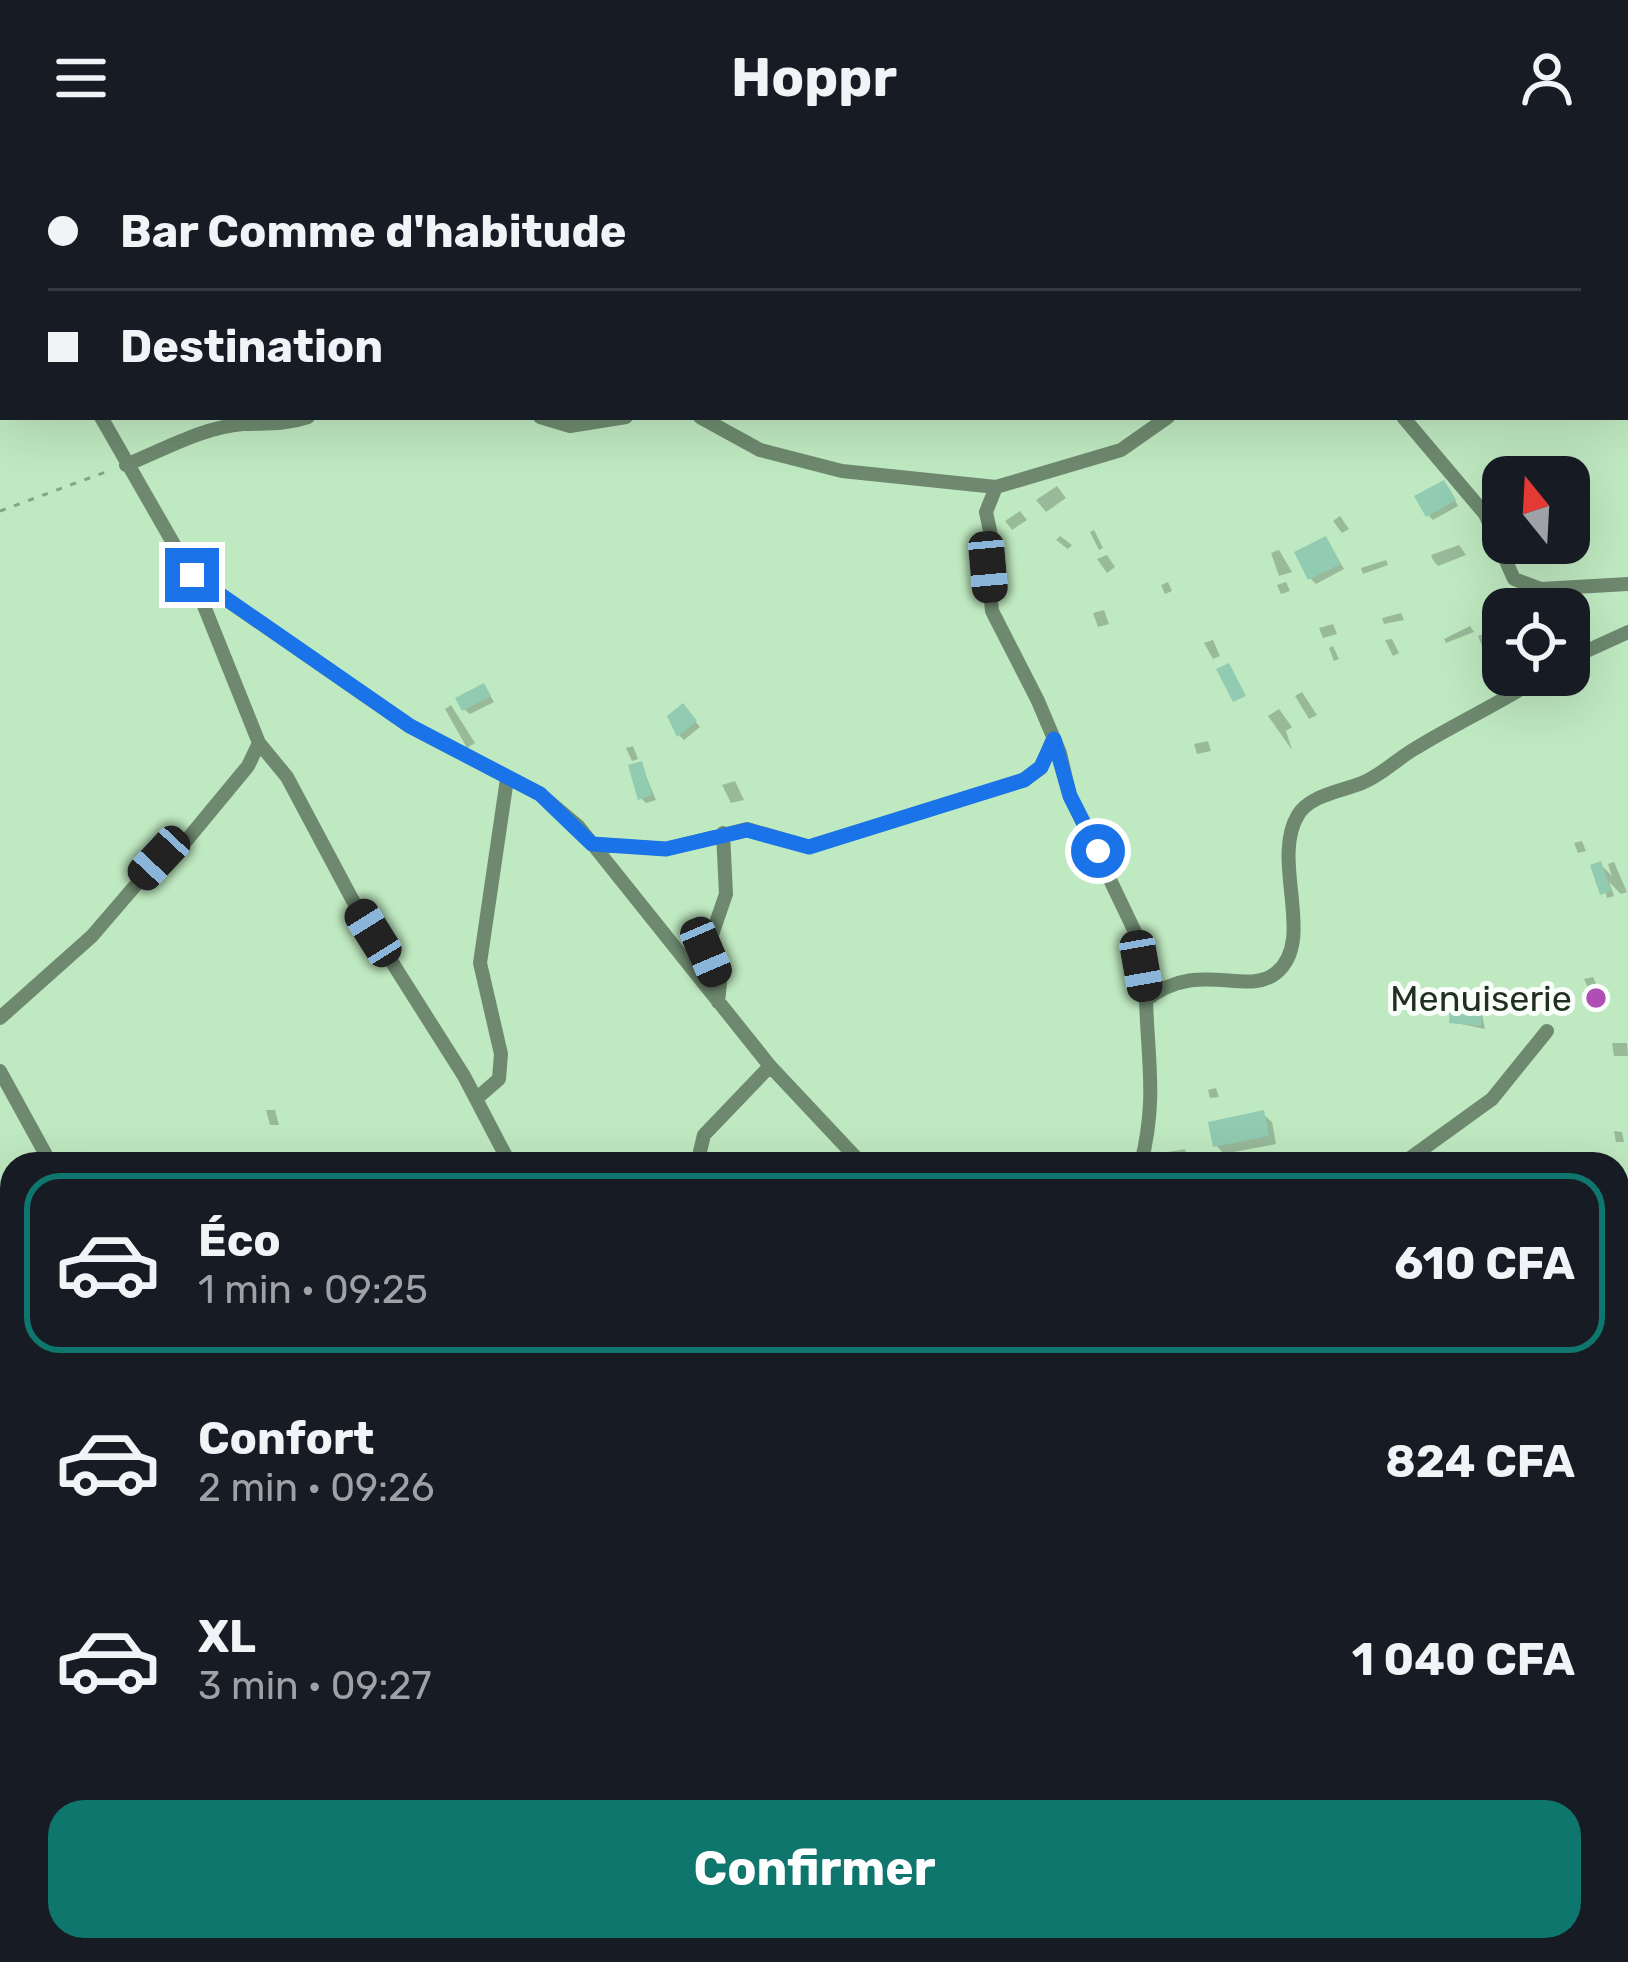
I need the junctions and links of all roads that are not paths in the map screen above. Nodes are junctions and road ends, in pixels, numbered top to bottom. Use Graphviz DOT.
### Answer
graph roads {
  1 [pos="102,420"];
  2 [pos="299,420"];
  3 [pos="550,420"];
  4 [pos="607,420"];
  5 [pos="705,420"];
  6 [pos="1164,420"];
  7 [pos="1406,420"];
  8 [pos="126,465"];
  9 [pos="997,487"];
  10 [pos="192,575"];
  11 [pos="1628,584"];
  12 [pos="1537,588"];
  13 [pos="1558,588"];
  14 [pos="1628,632"];
  15 [pos="1590,649"];
  16 [pos="1507,696"];
  17 [pos="1054,739"];
  18 [pos="259,743"];
  19 [pos="507,779"];
  20 [pos="723,833"];
  21 [pos="592,844"];
  22 [pos="1146,1000"];
  23 [pos="718,1003"];
  24 [pos="0,1018"];
  25 [pos="1547,1031"];
  26 [pos="770,1066"];
  27 [pos="0,1071"];
  28 [pos="476,1100"];
  29 [pos="44,1152"];
  30 [pos="504,1152"];
  31 [pos="700,1152"];
  32 [pos="851,1152"];
  33 [pos="1144,1152"];
  34 [pos="1419,1152"];
  1 -- 8 [label="street"];
  2 -- 8 [label="street"];
  3 -- 4 [label="street"];
  5 -- 9 [label="street"];
  6 -- 9 [label="street"];
  7 -- 12 [label="street"];
  8 -- 10 [label="street"];
  9 -- 17 [label="street"];
  10 -- 18 [label="street"];
  10 -- 19 [label="street"];
  11 -- 13 [label="street"];
  14 -- 15 [label="street"];
  16 -- 22 [label="street"];
  17 -- 20 [label="street"];
  17 -- 22 [label="street"];
  18 -- 24 [label="street"];
  18 -- 28 [label="street"];
  19 -- 21 [label="street"];
  19 -- 28 [label="street"];
  20 -- 21 [label="street"];
  20 -- 23 [label="street"];
  21 -- 23 [label="street"];
  22 -- 33 [label="street"];
  23 -- 26 [label="street"];
  25 -- 34 [label="street"];
  26 -- 31 [label="street"];
  26 -- 32 [label="street"];
  27 -- 29 [label="street"];
  28 -- 30 [label="street"];
}
